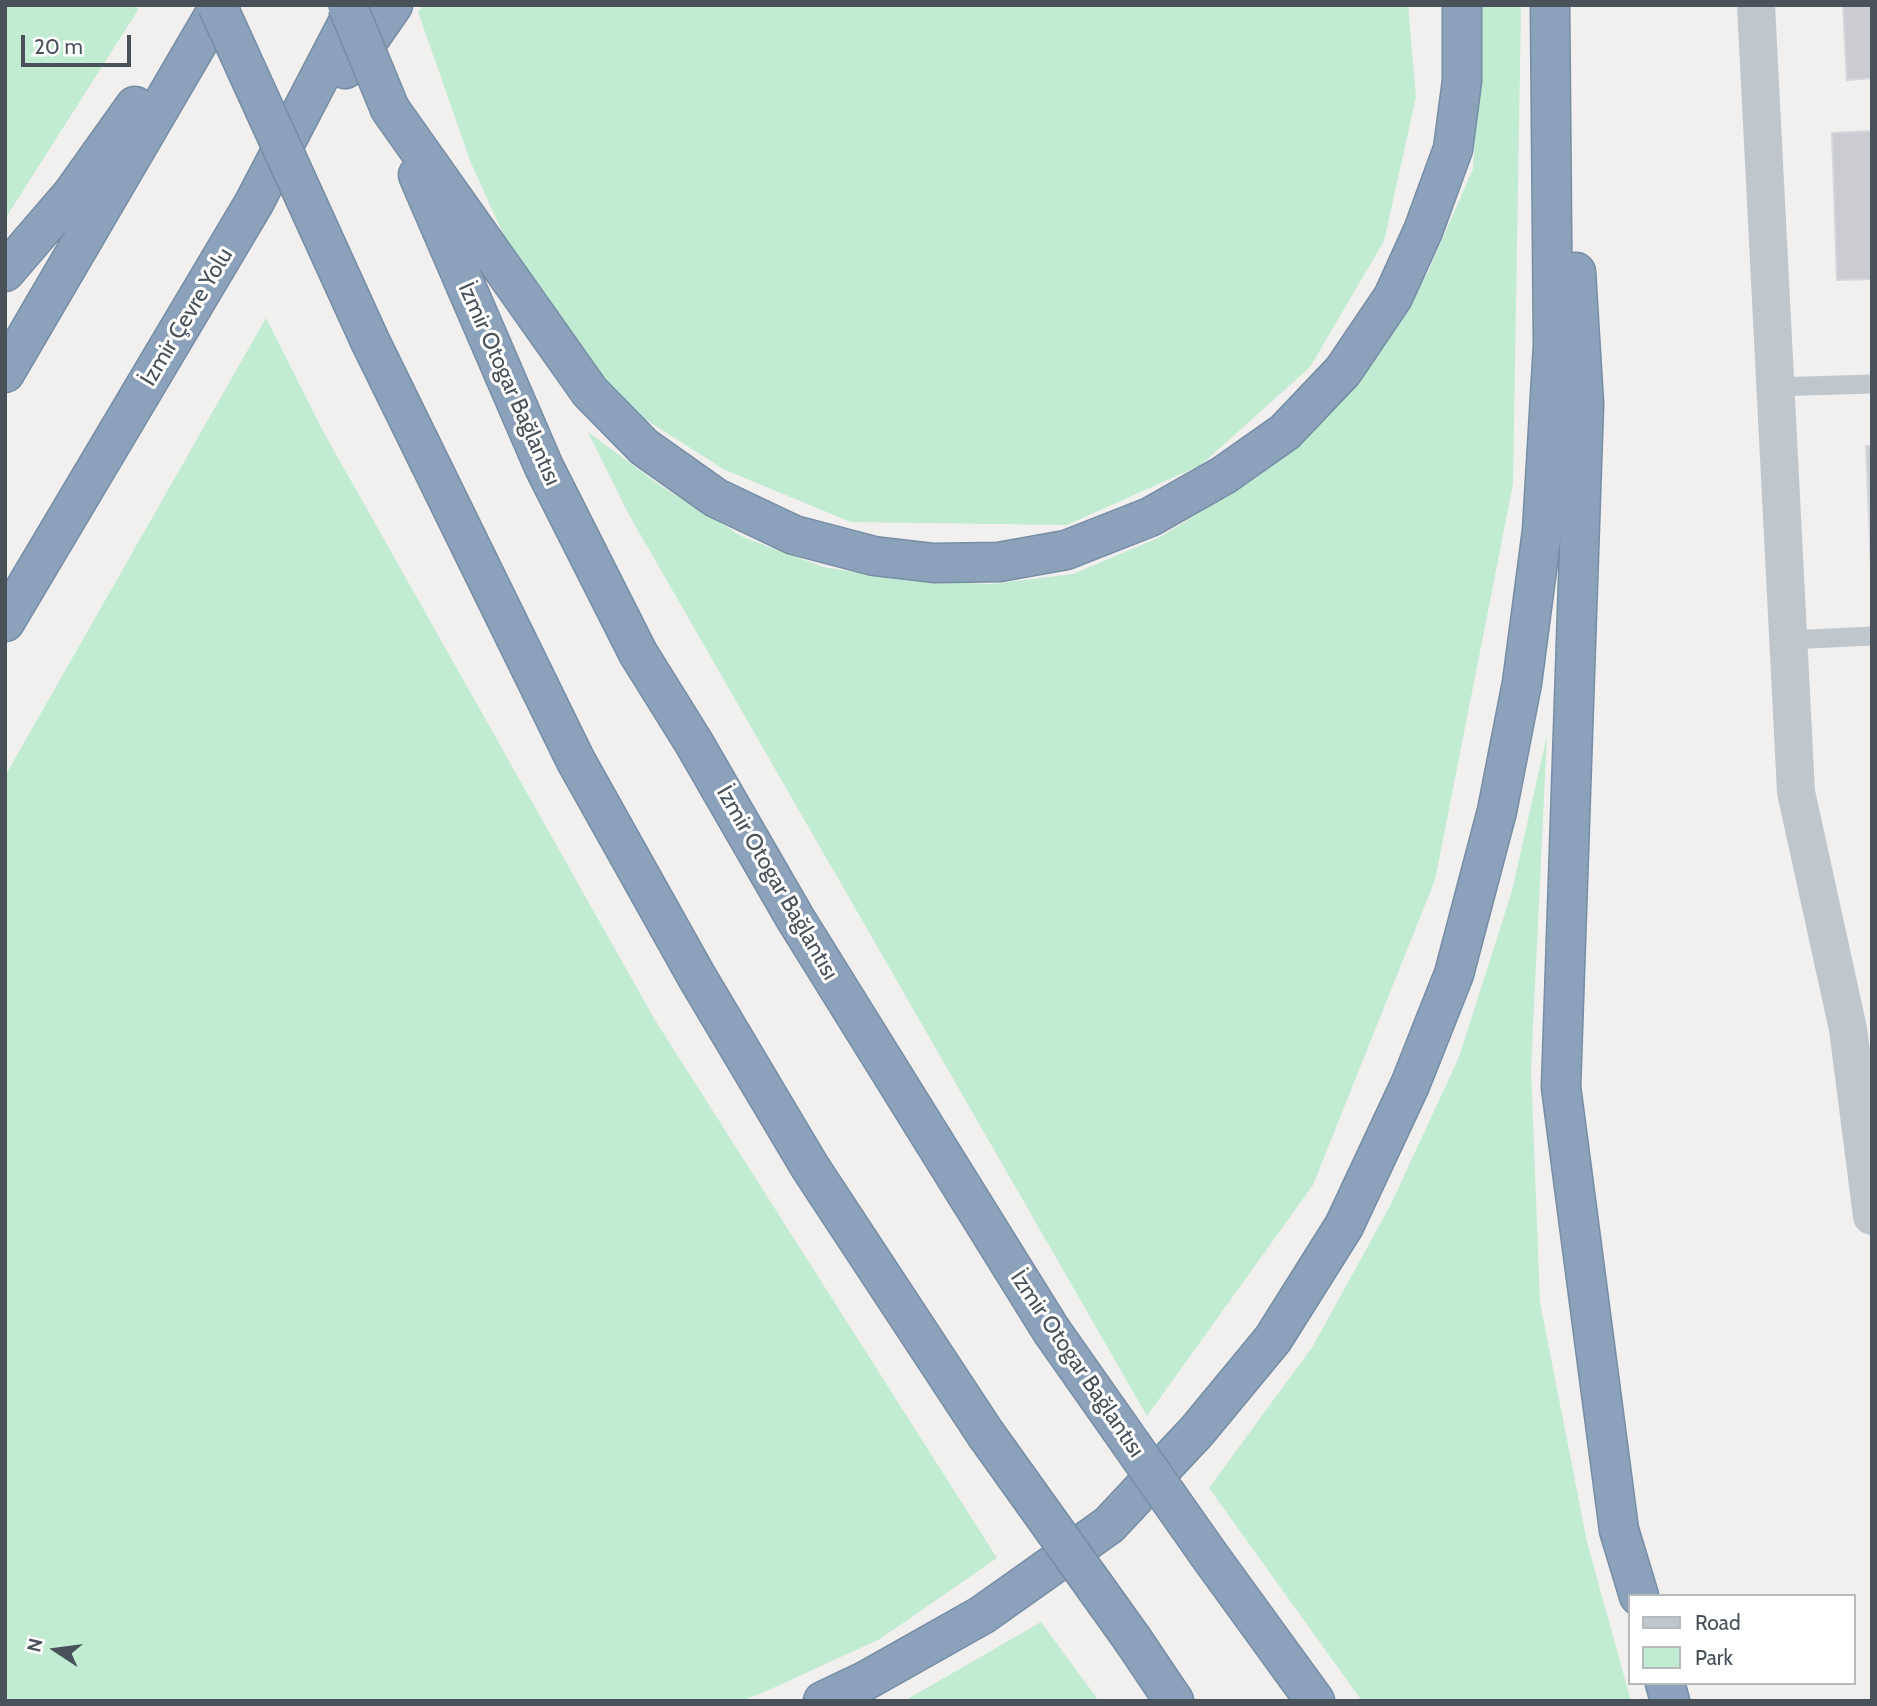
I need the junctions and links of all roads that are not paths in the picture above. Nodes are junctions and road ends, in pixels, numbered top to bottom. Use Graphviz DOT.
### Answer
graph roads {
  1 [pos="208,5"];
  2 [pos="218,5"];
  3 [pos="347,5"];
  4 [pos="357,5"];
  5 [pos="393,5"];
  6 [pos="1462,5"];
  7 [pos="1550,5"];
  8 [pos="1561,5"];
  9 [pos="1756,5"];
  10 [pos="305,102"];
  11 [pos="390,109"];
  12 [pos="5,272"];
  13 [pos="5,373"];
  14 [pos="1872,384"];
  15 [pos="1776,387"];
  16 [pos="5,622"];
  17 [pos="1872,636"];
  18 [pos="1789,640"];
  19 [pos="1860,1028"];
  20 [pos="1872,1216"];
  21 [pos="1638,1594"];
  22 [pos="823,1701"];
  23 [pos="1174,1701"];
  24 [pos="1315,1701"];
  1 -- 12 [label="highway"];
  2 -- 13 [label="highway"];
  2 -- 23 [label="highway, bridge"];
  3 -- 11 [label="highway, İzmir Otogar Bağlantısı, bridge"];
  4 -- 10 [label="highway, İzmir Çevre Yolu"];
  5 -- 10 [label="highway"];
  6 -- 11 [label="highway"];
  7 -- 22 [label="highway"];
  8 -- 21 [label="highway"];
  9 -- 15 [label="street"];
  10 -- 16 [label="highway, İzmir Çevre Yolu"];
  11 -- 24 [label="highway, İzmir Otogar Bağlantısı, bridge"];
  14 -- 15 [label="lane"];
  15 -- 18 [label="street"];
  17 -- 18 [label="lane"];
  18 -- 19 [label="street"];
  19 -- 20 [label="street"];
}
